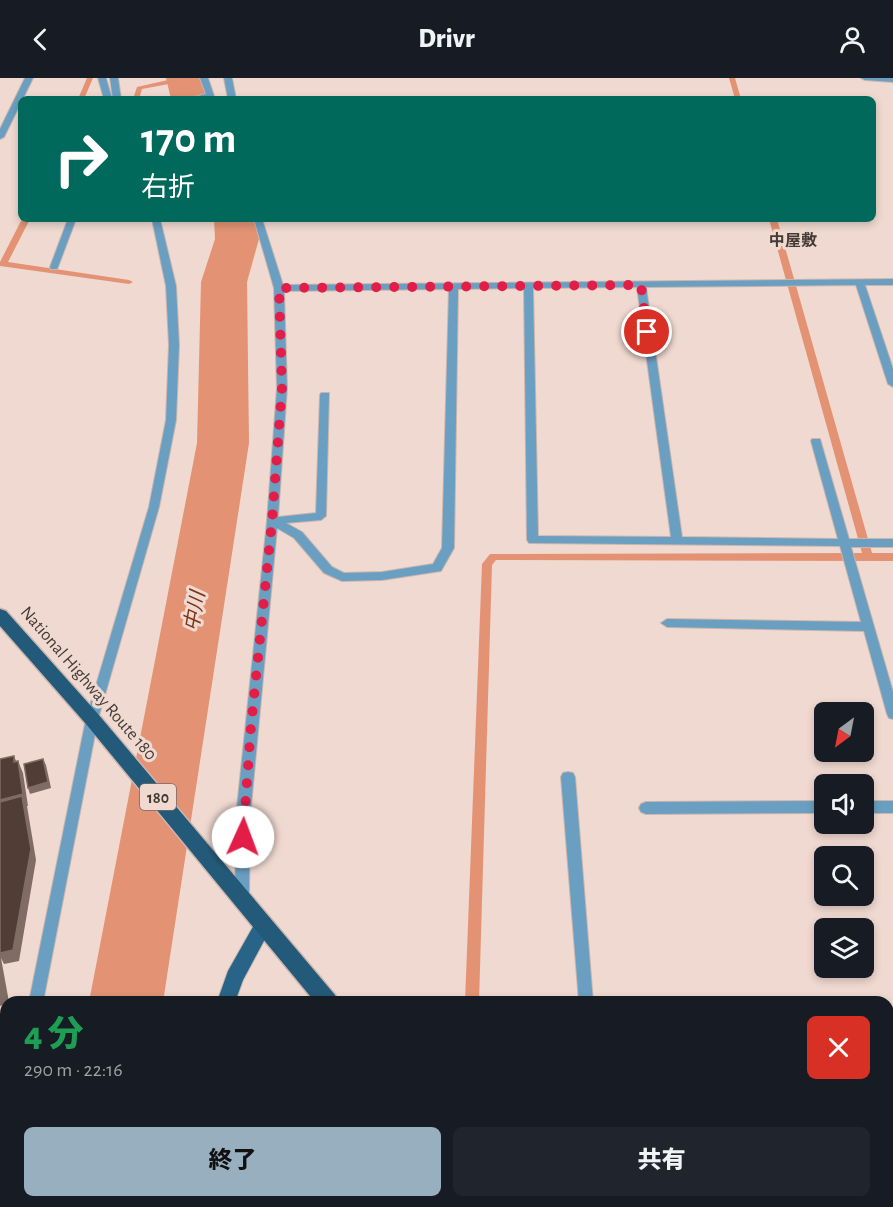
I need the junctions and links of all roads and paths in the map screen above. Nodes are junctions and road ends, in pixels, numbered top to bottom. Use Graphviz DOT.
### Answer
graph roads {
  1 [pos="29,78"];
  2 [pos="102,78"];
  3 [pos="114,78"];
  4 [pos="204,78"];
  5 [pos="228,78"];
  6 [pos="865,78"];
  7 [pos="893,80"];
  8 [pos="20,96"];
  9 [pos="107,96"];
  10 [pos="117,96"];
  11 [pos="209,96"];
  12 [pos="231,96"];
  13 [pos="18,100"];
  14 [pos="0,137"];
  15 [pos="71,222"];
  16 [pos="157,222"];
  17 [pos="259,222"];
  18 [pos="54,267"];
  19 [pos="893,282"];
  20 [pos="860,283"];
  21 [pos="641,285"];
  22 [pos="454,286"];
  23 [pos="528,286"];
  24 [pos="279,288"];
  25 [pos="893,384"];
  26 [pos="325,395"];
  27 [pos="816,441"];
  28 [pos="272,521"];
  29 [pos="677,542"];
  30 [pos="893,543"];
  31 [pos="848,552"];
  32 [pos="0,615"];
  33 [pos="667,623"];
  34 [pos="869,627"];
  35 [pos="893,714"];
  36 [pos="92,719"];
  37 [pos="568,777"];
  38 [pos="814,807"];
  39 [pos="874,807"];
  40 [pos="893,807"];
  41 [pos="646,808"];
  42 [pos="242,896"];
  43 [pos="264,924"];
  44 [pos="37,996"];
  45 [pos="228,996"];
  46 [pos="323,996"];
  47 [pos="586,996"];
  1 -- 8 [label="street"];
  2 -- 9 [label="street"];
  3 -- 10 [label="street"];
  4 -- 11 [label="street"];
  5 -- 12 [label="street"];
  6 -- 7 [label="street"];
  13 -- 14 [label="street"];
  15 -- 18 [label="street"];
  16 -- 36 [label="street"];
  17 -- 24 [label="street"];
  19 -- 20 [label="street"];
  20 -- 21 [label="street"];
  20 -- 25 [label="street"];
  21 -- 23 [label="street"];
  21 -- 29 [label="street"];
  22 -- 23 [label="street"];
  22 -- 24 [label="street"];
  22 -- 28 [label="street"];
  23 -- 29 [label="street"];
  24 -- 28 [label="street"];
  26 -- 28 [label="street"];
  27 -- 31 [label="street"];
  28 -- 42 [label="street"];
  29 -- 31 [label="street"];
  30 -- 31 [label="street"];
  31 -- 34 [label="street"];
  32 -- 36 [label="highway, National Highway Route 180 / 180"];
  33 -- 34 [label="street"];
  34 -- 35 [label="street"];
  36 -- 42 [label="highway, National Highway Route 180 / 180"];
  36 -- 44 [label="street"];
  37 -- 47 [label="street"];
  38 -- 41 [label="street"];
  39 -- 40 [label="street"];
  42 -- 43 [label="highway, National Highway Route 180 / 180"];
  43 -- 45 [label="main road"];
  43 -- 46 [label="highway, National Highway Route 180 / 180"];
}
